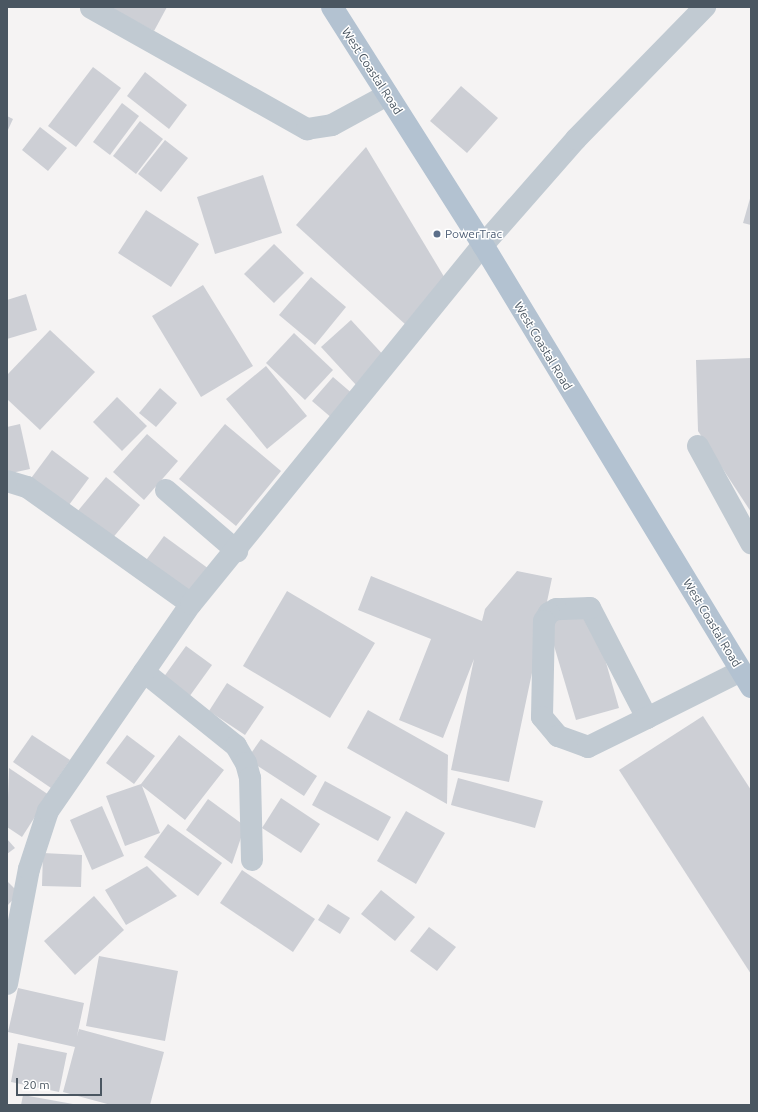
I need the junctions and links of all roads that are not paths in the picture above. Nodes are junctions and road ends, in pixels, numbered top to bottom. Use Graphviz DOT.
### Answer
graph roads {
  1 [pos="332,7"];
  2 [pos="705,7"];
  3 [pos="91,8"];
  4 [pos="387,95"];
  5 [pos="483,245"];
  6 [pos="698,446"];
  7 [pos="7,481"];
  8 [pos="166,490"];
  9 [pos="751,543"];
  10 [pos="237,551"];
  11 [pos="191,604"];
  12 [pos="144,672"];
  13 [pos="746,679"];
  14 [pos="647,718"];
  15 [pos="252,860"];
  16 [pos="7,984"];
  1 -- 4 [label="main road, West Coastal Road"];
  2 -- 5 [label="street"];
  3 -- 4 [label="street"];
  4 -- 5 [label="main road, West Coastal Road"];
  5 -- 10 [label="street"];
  5 -- 13 [label="main road, West Coastal Road"];
  6 -- 9 [label="street"];
  7 -- 11 [label="street"];
  8 -- 10 [label="street"];
  10 -- 11 [label="street"];
  11 -- 12 [label="street"];
  12 -- 15 [label="street"];
  12 -- 16 [label="street"];
  13 -- 14 [label="street"];
  14 -- 14 [label="street"];
}
